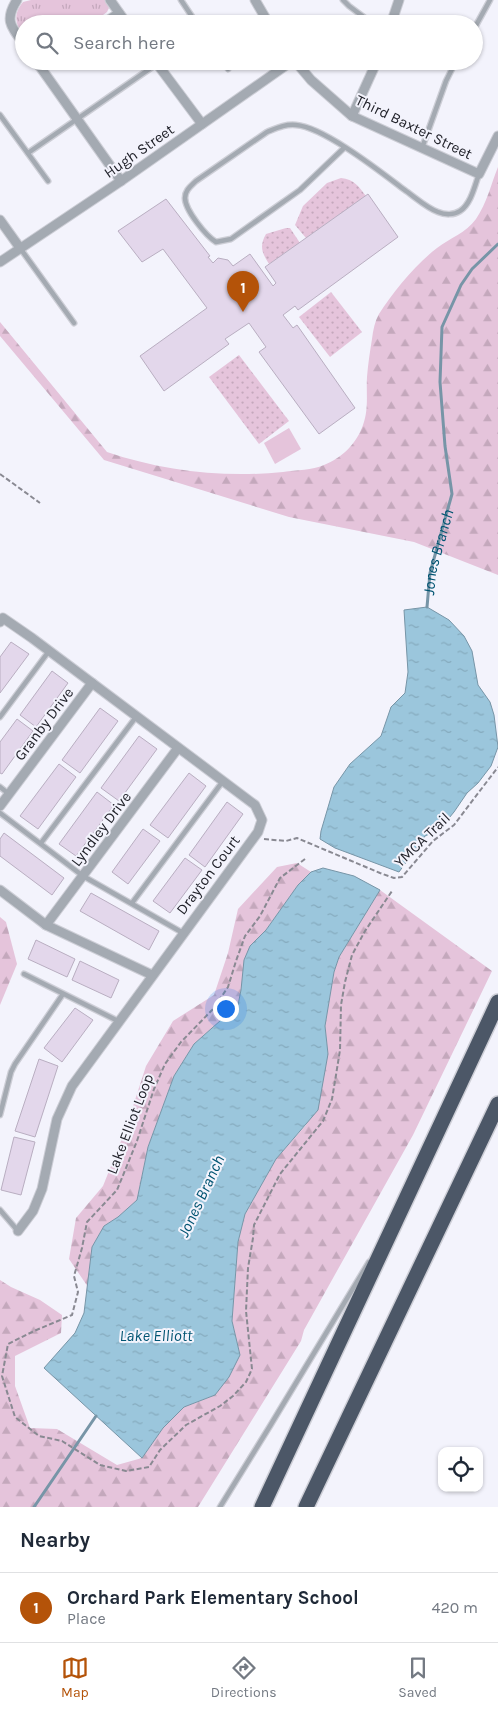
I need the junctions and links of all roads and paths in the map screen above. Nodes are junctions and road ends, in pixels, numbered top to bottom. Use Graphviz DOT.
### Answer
graph roads {
  1 [pos="17,0"];
  2 [pos="110,0"];
  3 [pos="181,0"];
  4 [pos="255,0"];
  5 [pos="343,0"];
  6 [pos="399,0"];
  7 [pos="490,0"];
  8 [pos="119,13"];
  9 [pos="116,15"];
  10 [pos="191,15"];
  11 [pos="264,15"];
  12 [pos="361,15"];
  13 [pos="394,15"];
  14 [pos="482,15"];
  15 [pos="15,32"];
  16 [pos="42,70"];
  17 [pos="147,70"];
  18 [pos="164,70"];
  19 [pos="280,70"];
  20 [pos="302,70"];
  21 [pos="373,70"];
  22 [pos="452,70"];
  23 [pos="0,115"];
  24 [pos="352,116"];
  25 [pos="77,120"];
  26 [pos="202,124"];
  27 [pos="498,136"];
  28 [pos="344,148"];
  29 [pos="422,148"];
  30 [pos="28,153"];
  31 [pos="479,174"];
  32 [pos="48,181"];
  33 [pos="121,181"];
  34 [pos="0,220"];
  35 [pos="20,248"];
  36 [pos="0,262"];
  37 [pos="74,323"];
  38 [pos="0,474"];
  39 [pos="40,503"];
  40 [pos="1,619"];
  41 [pos="49,651"];
  42 [pos="92,683"];
  43 [pos="136,716"];
  44 [pos="0,717"];
  45 [pos="178,748"];
  46 [pos="498,767"];
  47 [pos="223,781"];
  48 [pos="0,787"];
  49 [pos="9,794"];
  50 [pos="0,806"];
  51 [pos="0,813"];
  52 [pos="255,836"];
  53 [pos="41,843"];
  54 [pos="304,859"];
  55 [pos="83,876"];
  56 [pos="0,890"];
  57 [pos="392,891"];
  58 [pos="132,904"];
  59 [pos="46,926"];
  60 [pos="183,933"];
  61 [pos="24,974"];
  62 [pos="152,975"];
  63 [pos="63,994"];
  64 [pos="498,1002"];
  65 [pos="118,1021"];
  66 [pos="498,1104"];
  67 [pos="0,1115"];
  68 [pos="0,1210"];
  69 [pos="396,1221"];
  70 [pos="18,1231"];
  71 [pos="220,1507"];
  72 [pos="262,1507"];
  73 [pos="306,1507"];
  1 -- 15 [label="street"];
  2 -- 8 [label="street"];
  3 -- 10 [label="lane"];
  4 -- 11 [label="street"];
  5 -- 12 [label="lane"];
  6 -- 13 [label="street"];
  7 -- 14 [label="lane"];
  8 -- 9 [label="street"];
  16 -- 25 [label="street"];
  17 -- 25 [label="lane"];
  18 -- 26 [label="street"];
  19 -- 26 [label="street, Hugh Street"];
  20 -- 24 [label="street, Third Baxter Street"];
  21 -- 24 [label="street"];
  22 -- 29 [label="lane"];
  23 -- 30 [label="lane"];
  24 -- 29 [label="street, Third Baxter Street"];
  25 -- 30 [label="lane"];
  25 -- 33 [label="street"];
  26 -- 33 [label="street, Hugh Street"];
  27 -- 31 [label="street"];
  28 -- 28 [label="lane"];
  28 -- 31 [label="lane"];
  29 -- 31 [label="street, Third Baxter Street"];
  30 -- 32 [label="lane"];
  33 -- 35 [label="street, Hugh Street"];
  34 -- 35 [label="street"];
  35 -- 36 [label="street, Hugh Street"];
  35 -- 37 [label="lane"];
  38 -- 39 [label="path"];
  40 -- 41 [label="street, Drayton Court"];
  41 -- 42 [label="street, Drayton Court"];
  41 -- 44 [label="lane"];
  42 -- 43 [label="street, Drayton Court"];
  42 -- 49 [label="street, Granby Drive"];
  43 -- 45 [label="street, Drayton Court"];
  43 -- 53 [label="lane"];
  45 -- 47 [label="street, Drayton Court"];
  45 -- 55 [label="street, Lyndley Drive"];
  46 -- 52 [label="path, YMCA Trail"];
  47 -- 52 [label="street, Drayton Court"];
  47 -- 58 [label="lane"];
  48 -- 49 [label="lane"];
  49 -- 50 [label="street, Granby Drive"];
  51 -- 53 [label="lane"];
  52 -- 60 [label="street, Drayton Court"];
  53 -- 55 [label="lane"];
  54 -- 57 [label="path, Lake Elliot Loop"];
  55 -- 58 [label="lane"];
  55 -- 59 [label="street, Lyndley Drive"];
  56 -- 59 [label="street"];
  58 -- 60 [label="lane"];
  59 -- 62 [label="street"];
  60 -- 62 [label="street, Drayton Court"];
  61 -- 63 [label="lane"];
  62 -- 65 [label="street, Drayton Court"];
  63 -- 65 [label="lane"];
  63 -- 67 [label="lane"];
  64 -- 69 [label="highway"];
  65 -- 70 [label="street, Drayton Court"];
  66 -- 73 [label="highway"];
  68 -- 70 [label="lane"];
  69 -- 71 [label="lane"];
  69 -- 72 [label="highway"];
}
